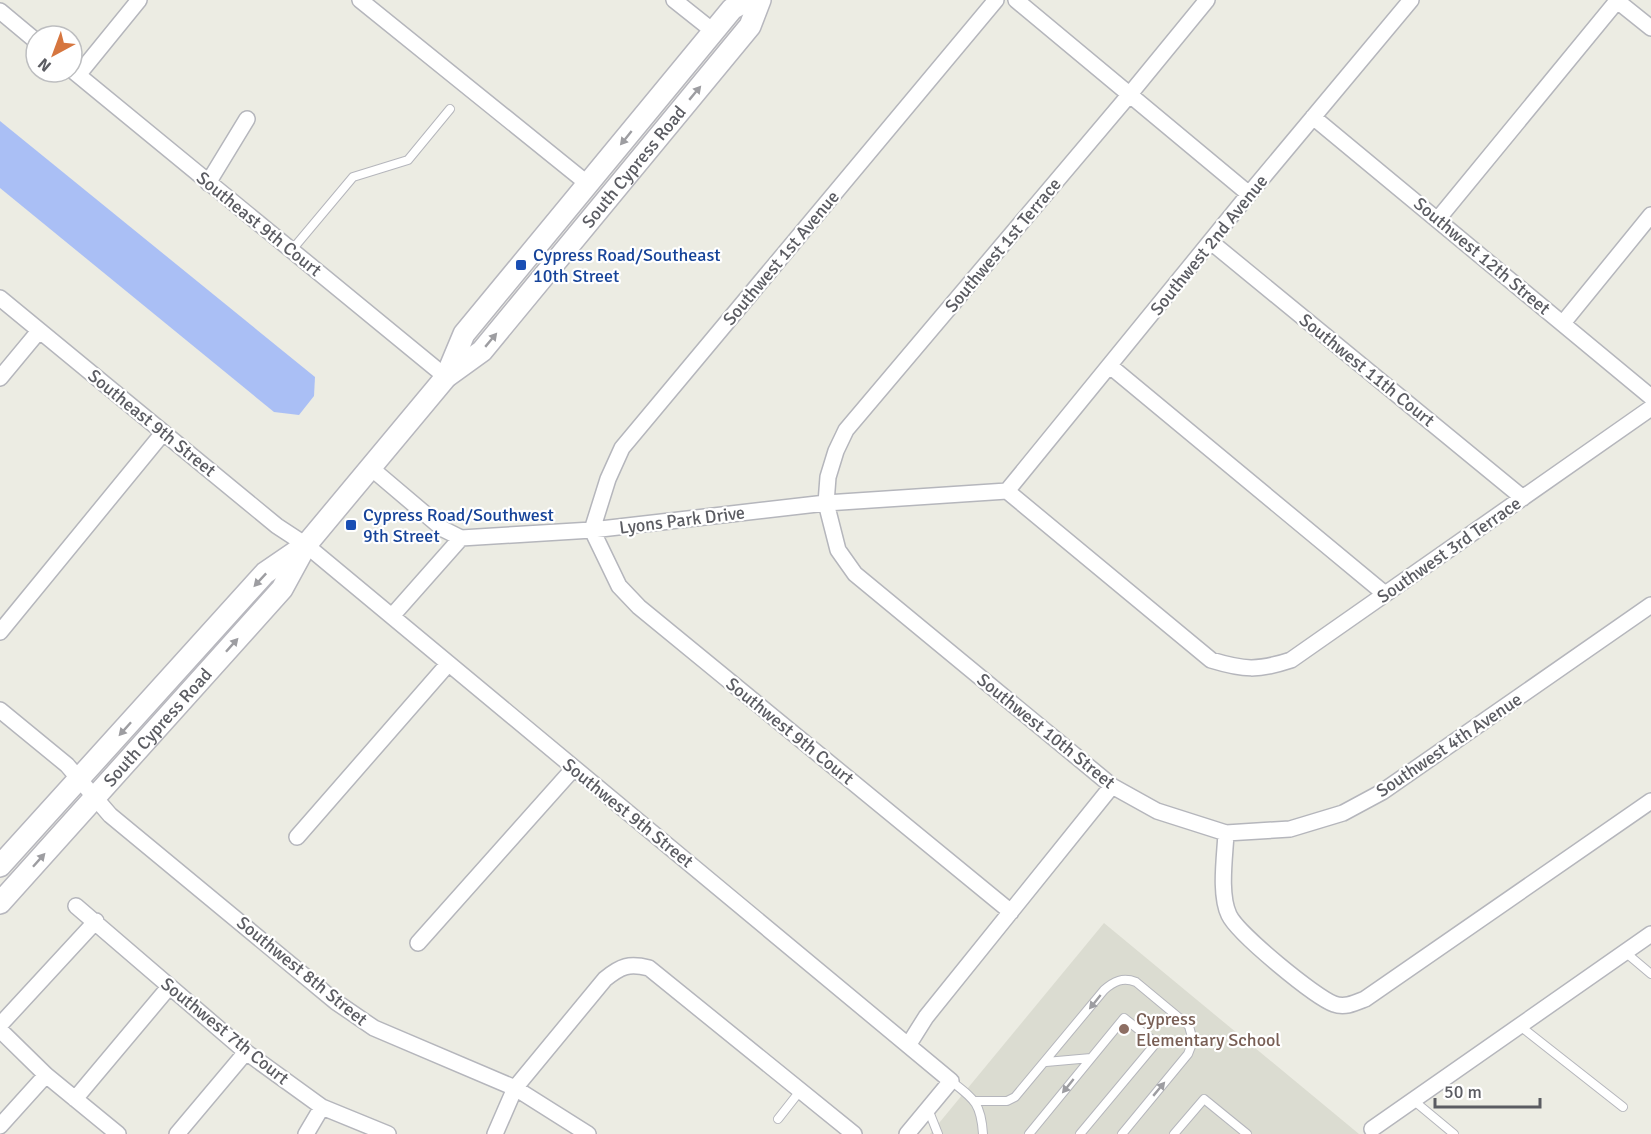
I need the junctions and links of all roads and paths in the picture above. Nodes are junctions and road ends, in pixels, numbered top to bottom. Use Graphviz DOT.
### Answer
graph roads {
  1 [pos="139,0"];
  2 [pos="360,0"];
  3 [pos="675,0"];
  4 [pos="747,0"];
  5 [pos="760,0"];
  6 [pos="996,0"];
  7 [pos="1016,0"];
  8 [pos="1207,0"];
  9 [pos="1411,0"];
  10 [pos="1616,1"];
  11 [pos="0,11"];
  12 [pos="1651,28"];
  13 [pos="24,31"];
  14 [pos="713,31"];
  15 [pos="84,63"];
  16 [pos="84,80"];
  17 [pos="1130,94"];
  18 [pos="450,109"];
  19 [pos="1313,117"];
  20 [pos="246,119"];
  21 [pos="208,183"];
  22 [pos="588,184"];
  23 [pos="1249,194"];
  24 [pos="1651,216"];
  25 [pos="1438,219"];
  26 [pos="1211,242"];
  27 [pos="291,251"];
  28 [pos="0,298"];
  29 [pos="1563,323"];
  30 [pos="39,330"];
  31 [pos="1110,366"];
  32 [pos="446,377"];
  33 [pos="0,378"];
  34 [pos="1651,397"];
  35 [pos="1651,408"];
  36 [pos="163,433"];
  37 [pos="371,468"];
  38 [pos="1008,491"];
  39 [pos="1523,498"];
  40 [pos="826,503"];
  41 [pos="592,530"];
  42 [pos="461,538"];
  43 [pos="306,545"];
  44 [pos="1385,594"];
  45 [pos="1651,605"];
  46 [pos="392,616"];
  47 [pos="0,632"];
  48 [pos="448,664"];
  49 [pos="0,710"];
  50 [pos="574,768"];
  51 [pos="79,780"];
  52 [pos="1112,786"];
  53 [pos="95,797"];
  54 [pos="1651,801"];
  55 [pos="1226,833"];
  56 [pos="297,837"];
  57 [pos="0,866"];
  58 [pos="0,903"];
  59 [pos="76,906"];
  60 [pos="1011,912"];
  61 [pos="96,921"];
  62 [pos="1651,934"];
  63 [pos="418,943"];
  64 [pos="1625,952"];
  65 [pos="1651,974"];
  66 [pos="169,987"];
  67 [pos="0,1025"];
  68 [pos="1520,1026"];
  69 [pos="0,1030"];
  70 [pos="909,1044"];
  71 [pos="246,1052"];
  72 [pos="1091,1058"];
  73 [pos="1046,1062"];
  74 [pos="46,1075"];
  75 [pos="951,1081"];
  76 [pos="515,1088"];
  77 [pos="800,1091"];
  78 [pos="75,1099"];
  79 [pos="1413,1100"];
  80 [pos="975,1101"];
  81 [pos="322,1107"];
  82 [pos="1623,1107"];
  83 [pos="928,1109"];
  84 [pos="778,1119"];
  85 [pos="1,1124"];
  86 [pos="1368,1131"];
  87 [pos="118,1134"];
  88 [pos="177,1134"];
  89 [pos="306,1134"];
  90 [pos="388,1134"];
  91 [pos="495,1134"];
  92 [pos="588,1134"];
  93 [pos="854,1134"];
  94 [pos="907,1134"];
  95 [pos="938,1134"];
  96 [pos="983,1134"];
  97 [pos="1029,1134"];
  98 [pos="1080,1134"];
  99 [pos="1122,1134"];
  100 [pos="1174,1134"];
  101 [pos="1247,1134"];
  102 [pos="1454,1134"];
  1 -- 15 [label="street"];
  2 -- 22 [label="street"];
  3 -- 14 [label="street"];
  4 -- 14 [label="street, South Cypress Road"];
  32 -- 5 [label="street, South Cypress Road, one-way"];
  6 -- 41 [label="street, Southwest 1st Avenue"];
  7 -- 17 [label="street"];
  8 -- 17 [label="street, Southwest 1st Terrace"];
  9 -- 19 [label="street, Southwest 2nd Avenue"];
  10 -- 12 [label="street"];
  10 -- 25 [label="street"];
  11 -- 13 [label="street"];
  14 -- 22 [label="street, South Cypress Road, one-way"];
  16 -- 21 [label="street, Southeast 9th Court"];
  17 -- 23 [label="street"];
  17 -- 40 [label="street, Southwest 1st Terrace"];
  18 -- 27 [label="lane"];
  19 -- 23 [label="street, Southwest 2nd Avenue"];
  19 -- 25 [label="street, Southwest 12th Street"];
  20 -- 21 [label="street"];
  21 -- 27 [label="street, Southeast 9th Court"];
  22 -- 32 [label="street, South Cypress Road"];
  23 -- 26 [label="street, Southwest 2nd Avenue"];
  24 -- 29 [label="street"];
  25 -- 29 [label="street, Southwest 12th Street"];
  26 -- 31 [label="street, Southwest 2nd Avenue"];
  26 -- 39 [label="street, Southwest 11th Court"];
  27 -- 32 [label="street, Southeast 9th Court"];
  28 -- 30 [label="street, Southeast 9th Street"];
  29 -- 34 [label="street, Southwest 12th Street"];
  30 -- 33 [label="street"];
  30 -- 36 [label="street, Southeast 9th Street"];
  31 -- 38 [label="street, Southwest 2nd Avenue"];
  31 -- 44 [label="street"];
  32 -- 37 [label="street, South Cypress Road"];
  35 -- 39 [label="street, Southwest 3rd Terrace"];
  36 -- 43 [label="street, Southeast 9th Street"];
  36 -- 47 [label="street"];
  37 -- 42 [label="street"];
  37 -- 43 [label="street, South Cypress Road"];
  38 -- 40 [label="street, Lyons Park Drive"];
  38 -- 44 [label="street, Southwest 3rd Terrace"];
  39 -- 44 [label="street, Southwest 3rd Terrace"];
  40 -- 41 [label="street, Lyons Park Drive"];
  40 -- 52 [label="street, Southwest 10th Street"];
  41 -- 42 [label="street, Lyons Park Drive"];
  41 -- 60 [label="street, Southwest 9th Court"];
  42 -- 46 [label="street"];
  43 -- 46 [label="street, Southwest 9th Street"];
  43 -- 51 [label="street, South Cypress Road, one-way"];
  53 -- 43 [label="street, South Cypress Road, one-way"];
  45 -- 55 [label="street, Southwest 4th Avenue"];
  46 -- 48 [label="street, Southwest 9th Street"];
  48 -- 50 [label="street, Southwest 9th Street"];
  48 -- 56 [label="street"];
  49 -- 51 [label="street, Southwest 8th Street"];
  50 -- 63 [label="street"];
  50 -- 70 [label="street, Southwest 9th Street"];
  51 -- 53 [label="street, Southwest 8th Street"];
  51 -- 57 [label="street, South Cypress Road"];
  52 -- 55 [label="street, Southwest 10th Street"];
  52 -- 60 [label="street"];
  58 -- 53 [label="street, South Cypress Road, one-way"];
  53 -- 76 [label="street, Southwest 8th Street"];
  54 -- 55 [label="street"];
  59 -- 61 [label="street, Southwest 7th Court"];
  60 -- 70 [label="street"];
  61 -- 66 [label="street, Southwest 7th Court"];
  61 -- 67 [label="street"];
  62 -- 64 [label="street"];
  64 -- 65 [label="lane"];
  64 -- 68 [label="street"];
  66 -- 71 [label="street, Southwest 7th Court"];
  66 -- 78 [label="street"];
  68 -- 79 [label="street"];
  68 -- 82 [label="lane"];
  69 -- 74 [label="street"];
  70 -- 75 [label="street, Southwest 9th Street"];
  71 -- 81 [label="street, Southwest 7th Court"];
  71 -- 88 [label="street"];
  72 -- 73 [label="lane"];
  72 -- 97 [label="lane, one-way"];
  72 -- 98 [label="lane"];
  73 -- 80 [label="lane"];
  99 -- 73 [label="lane, one-way"];
  74 -- 78 [label="street"];
  74 -- 85 [label="street"];
  75 -- 80 [label="lane"];
  75 -- 83 [label="street"];
  76 -- 77 [label="street"];
  76 -- 91 [label="street"];
  76 -- 92 [label="street, Southwest 8th Street"];
  77 -- 84 [label="lane"];
  77 -- 93 [label="street"];
  78 -- 87 [label="street"];
  79 -- 86 [label="street"];
  79 -- 102 [label="lane"];
  80 -- 96 [label="lane"];
  81 -- 89 [label="street"];
  81 -- 90 [label="street, Southwest 7th Court"];
  83 -- 94 [label="street"];
  83 -- 95 [label="lane"];
  100 -- 101 [label="lane"];
}
